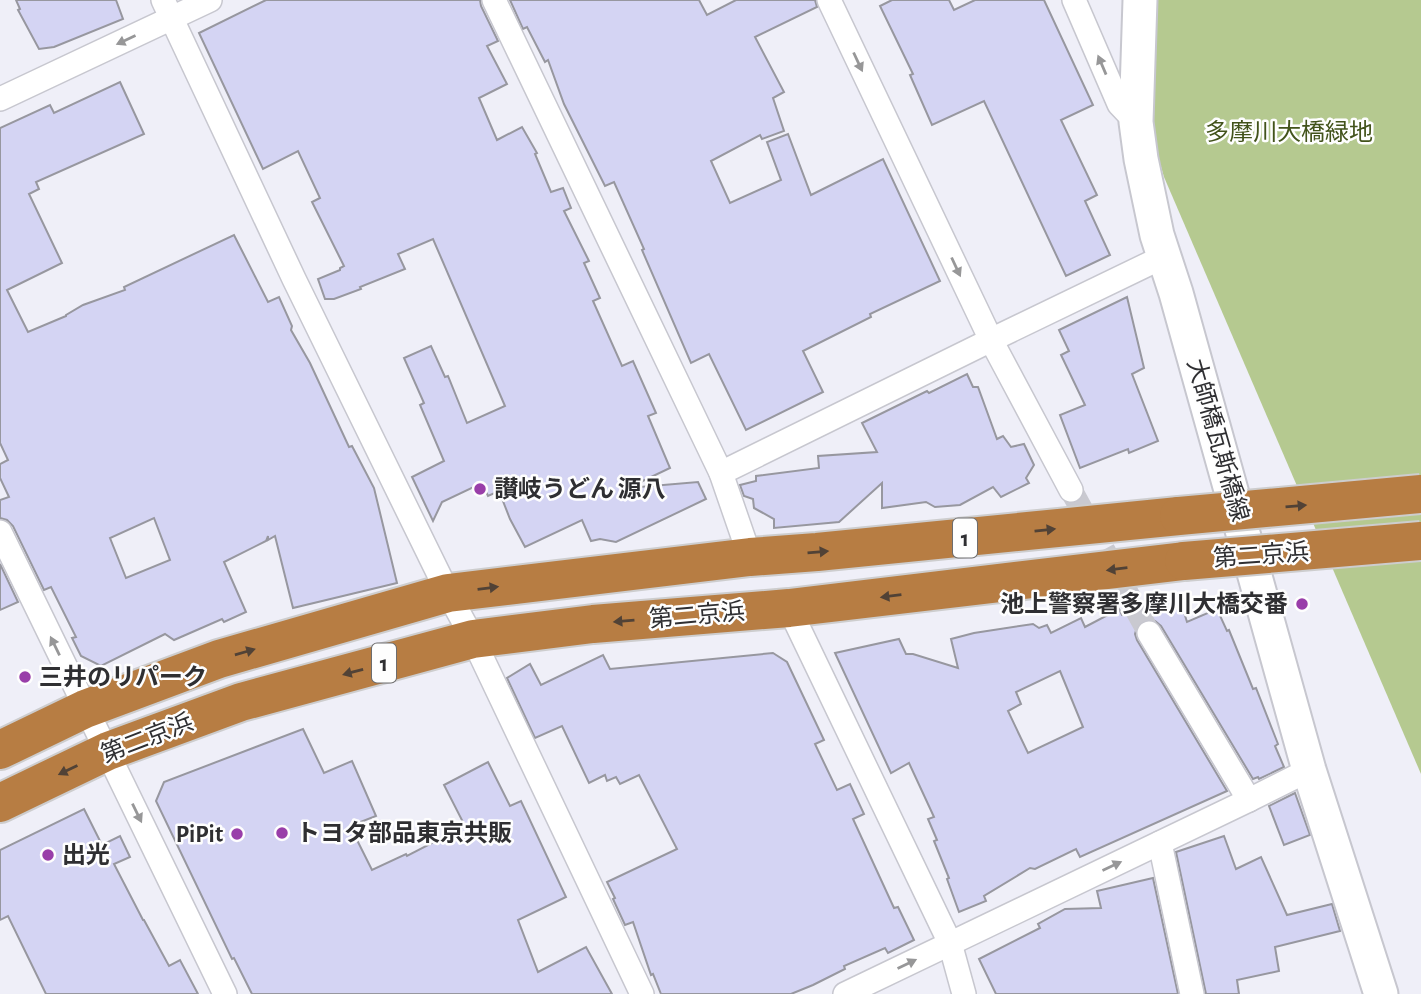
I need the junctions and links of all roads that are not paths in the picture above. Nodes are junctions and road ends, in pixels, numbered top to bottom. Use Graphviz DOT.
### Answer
graph roads {
  1 [pos="210,0"];
  2 [pos="494,0"];
  3 [pos="829,0"];
  4 [pos="1074,0"];
  5 [pos="1140,0"];
  6 [pos="167,9"];
  7 [pos="0,99"];
  8 [pos="1136,122"];
  9 [pos="1163,257"];
  10 [pos="991,340"];
  11 [pos="721,473"];
  12 [pos="1071,490"];
  13 [pos="1421,494"];
  14 [pos="0,532"];
  15 [pos="1421,541"];
  16 [pos="750,557"];
  17 [pos="448,593"];
  18 [pos="789,608"];
  19 [pos="1149,634"];
  20 [pos="473,639"];
  21 [pos="85,709"];
  22 [pos="0,750"];
  23 [pos="107,751"];
  24 [pos="1309,770"];
  25 [pos="1249,800"];
  26 [pos="0,803"];
  27 [pos="1160,843"];
  28 [pos="950,943"];
  29 [pos="225,994"];
  30 [pos="642,994"];
  31 [pos="845,994"];
  32 [pos="964,994"];
  33 [pos="1192,994"];
  34 [pos="1381,994"];
  1 -- 6 [label="street"];
  2 -- 11 [label="street"];
  3 -- 10 [label="street, one-way"];
  8 -- 4 [label="street, one-way"];
  5 -- 8 [label="street, 大師橋瓦斯橋線"];
  6 -- 7 [label="street, one-way"];
  6 -- 17 [label="street"];
  8 -- 9 [label="street, 大師橋瓦斯橋線"];
  9 -- 10 [label="street"];
  9 -- 24 [label="street, 大師橋瓦斯橋線"];
  10 -- 11 [label="street"];
  10 -- 12 [label="street"];
  11 -- 16 [label="street"];
  16 -- 13 [label="highway, 第二京浜 / 1, one-way, bridge"];
  21 -- 14 [label="street, one-way"];
  15 -- 18 [label="highway, 第二京浜 / 1, one-way, bridge"];
  17 -- 16 [label="highway, 第二京浜 / 1, one-way"];
  17 -- 20 [label="street"];
  21 -- 17 [label="highway, 第二京浜 / 1, one-way"];
  18 -- 20 [label="highway, 第二京浜 / 1, one-way"];
  18 -- 28 [label="street"];
  19 -- 25 [label="street"];
  20 -- 23 [label="highway, 第二京浜 / 1, one-way"];
  20 -- 30 [label="street"];
  21 -- 22 [label="highway, 第二京浜 / 1"];
  21 -- 23 [label="street"];
  23 -- 26 [label="highway, 第二京浜 / 1, one-way"];
  23 -- 29 [label="street, one-way"];
  24 -- 25 [label="street"];
  24 -- 34 [label="street, 大師橋瓦斯橋線"];
  25 -- 27 [label="street"];
  28 -- 27 [label="street, one-way"];
  27 -- 33 [label="street"];
  31 -- 28 [label="street, one-way"];
  28 -- 32 [label="street"];
}
